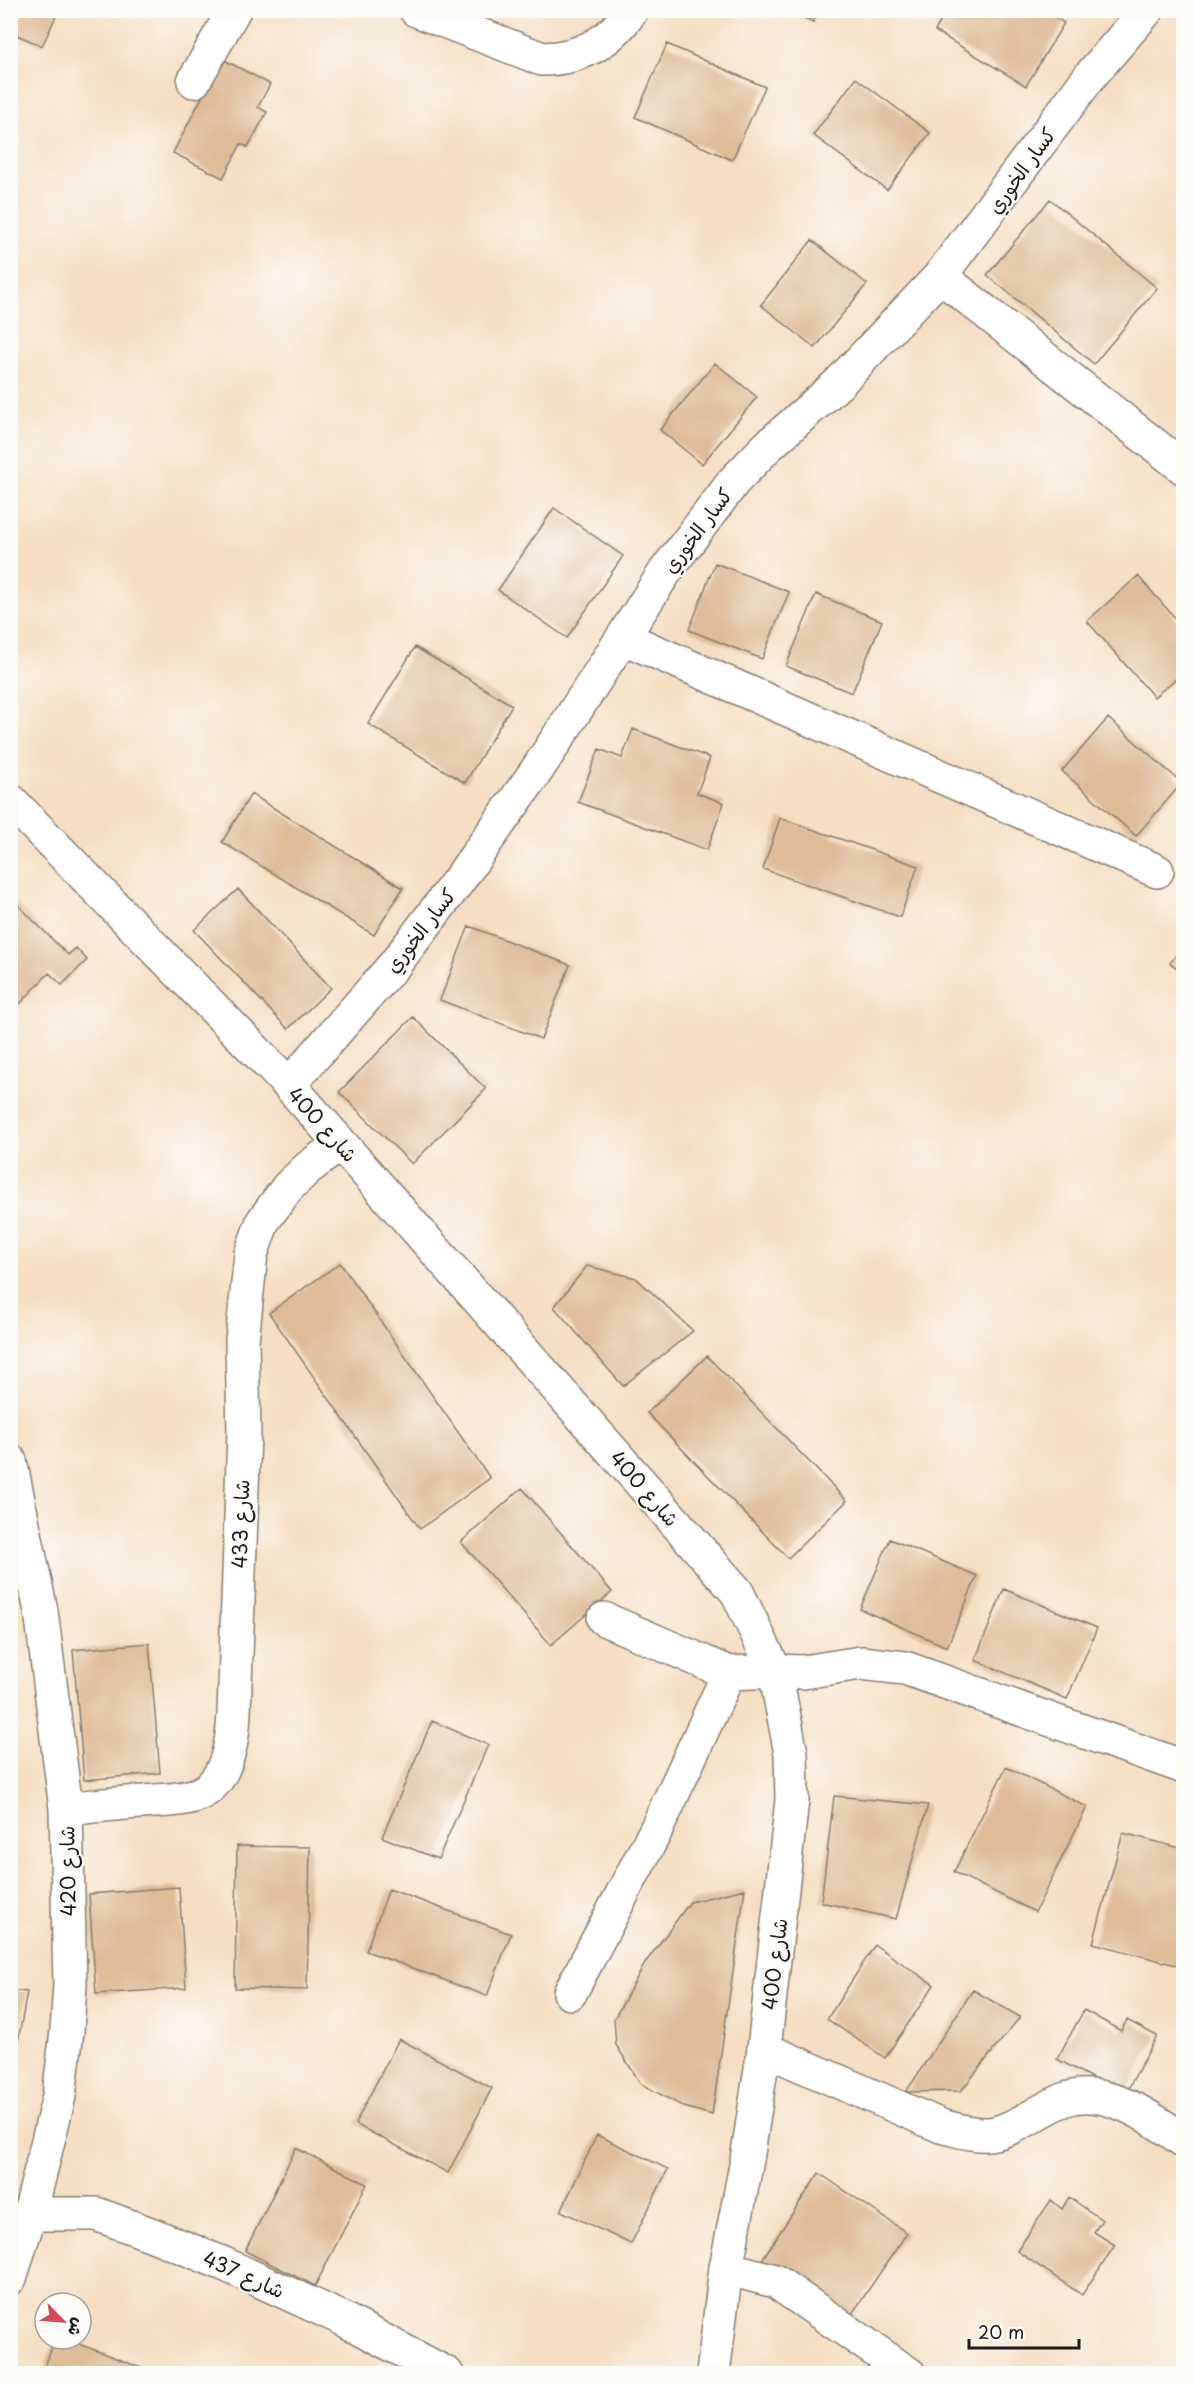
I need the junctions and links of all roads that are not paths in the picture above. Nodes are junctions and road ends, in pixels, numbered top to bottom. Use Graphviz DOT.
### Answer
graph roads {
  1 [pos="234,10"];
  2 [pos="416,10"];
  3 [pos="632,10"];
  4 [pos="1148,10"];
  5 [pos="194,81"];
  6 [pos="940,276"];
  7 [pos="1184,468"];
  8 [pos="624,638"];
  9 [pos="10,800"];
  10 [pos="1157,871"];
  11 [pos="289,1085"];
  12 [pos="340,1144"];
  13 [pos="10,1461"];
  14 [pos="604,1619"];
  15 [pos="775,1671"];
  16 [pos="729,1673"];
  17 [pos="1184,1767"];
  18 [pos="66,1809"];
  19 [pos="570,1993"];
  20 [pos="764,2049"];
  21 [pos="1184,2142"];
  22 [pos="30,2214"];
  23 [pos="726,2268"];
  24 [pos="10,2277"];
  25 [pos="447,2373"];
  26 [pos="713,2373"];
  27 [pos="909,2373"];
  1 -- 5 [label="street"];
  2 -- 3 [label="street"];
  4 -- 6 [label="street, كسار الخوري"];
  6 -- 7 [label="street"];
  6 -- 8 [label="street, كسار الخوري"];
  8 -- 10 [label="street"];
  8 -- 11 [label="street, كسار الخوري"];
  9 -- 11 [label="street, شارع 400"];
  11 -- 12 [label="street, شارع 400"];
  12 -- 15 [label="street, شارع 400"];
  12 -- 18 [label="street, شارع 433"];
  13 -- 18 [label="street, شارع 420"];
  14 -- 16 [label="street"];
  15 -- 16 [label="street"];
  15 -- 17 [label="street"];
  15 -- 20 [label="street, شارع 400"];
  16 -- 19 [label="street"];
  18 -- 22 [label="street, شارع 420"];
  20 -- 21 [label="street"];
  20 -- 23 [label="street, شارع 400"];
  22 -- 24 [label="street, شارع 420"];
  22 -- 25 [label="street, شارع 437"];
  23 -- 26 [label="street, شارع 400"];
  23 -- 27 [label="street"];
}
